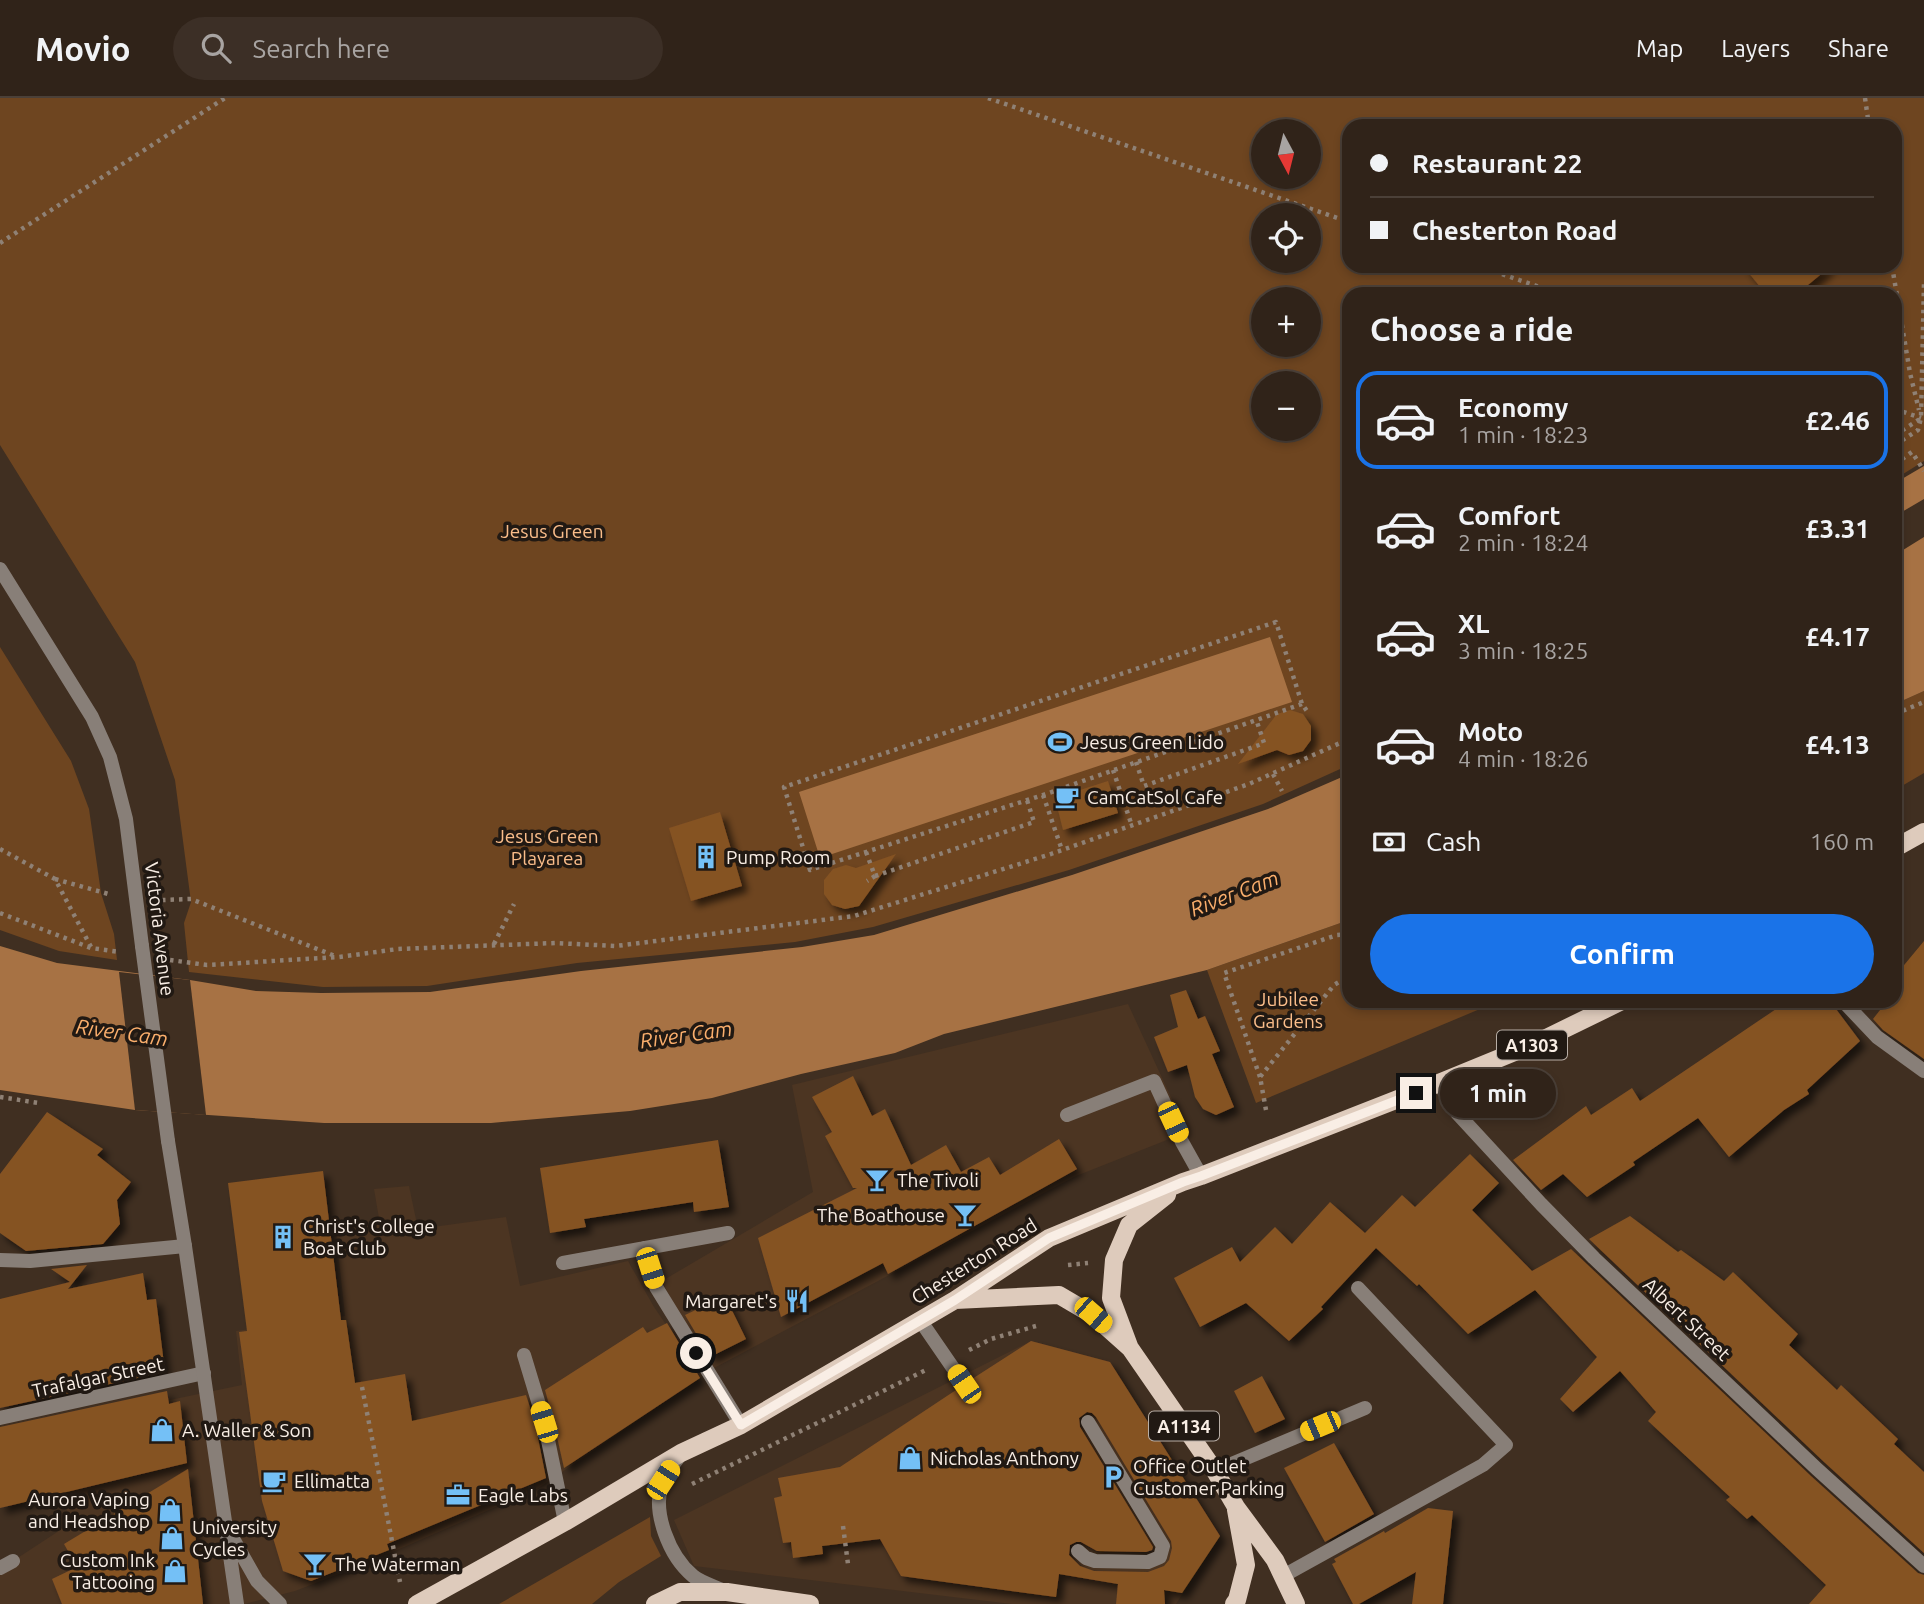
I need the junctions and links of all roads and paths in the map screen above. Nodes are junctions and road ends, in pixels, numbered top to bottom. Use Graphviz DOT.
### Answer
graph roads {
  1 [pos="225,98"];
  2 [pos="988,98"];
  3 [pos="1865,98"];
  4 [pos="1868,119"];
  5 [pos="1342,220"];
  6 [pos="0,243"];
  7 [pos="1498,273"];
  8 [pos="1924,283"];
  9 [pos="1540,287"];
  10 [pos="1902,325"];
  11 [pos="1902,411"];
  12 [pos="1923,417"];
  13 [pos="1902,430"];
  14 [pos="1902,440"];
  15 [pos="1902,459"];
  16 [pos="1924,471"];
  17 [pos="0,569"];
  18 [pos="1924,702"];
  19 [pos="1302,704"];
  20 [pos="1307,710"];
  21 [pos="1902,711"];
  22 [pos="1256,719"];
  23 [pos="1342,742"];
  24 [pos="1136,762"];
  25 [pos="1114,770"];
  26 [pos="1273,774"];
  27 [pos="1082,781"];
  28 [pos="1084,789"];
  29 [pos="1282,791"];
  30 [pos="1043,794"];
  31 [pos="1027,800"];
  32 [pos="1132,825"];
  33 [pos="1924,832"];
  34 [pos="1902,844"];
  35 [pos="0,849"];
  36 [pos="1062,850"];
  37 [pos="866,852"];
  38 [pos="875,876"];
  39 [pos="55,879"];
  40 [pos="867,880"];
  41 [pos="101,892"];
  42 [pos="191,899"];
  43 [pos="514,904"];
  44 [pos="0,913"];
  45 [pos="1342,934"];
  46 [pos="493,945"];
  47 [pos="339,957"];
  48 [pos="207,965"];
  49 [pos="1342,980"];
  50 [pos="1608,1008"];
  51 [pos="1850,1008"];
  52 [pos="1924,1071"];
  53 [pos="1260,1077"];
  54 [pos="1439,1083"];
  55 [pos="0,1097"];
  56 [pos="39,1103"];
  57 [pos="1266,1110"];
  58 [pos="1067,1115"];
  59 [pos="1201,1176"];
  60 [pos="1183,1182"];
  61 [pos="729,1233"];
  62 [pos="185,1246"];
  63 [pos="643,1248"];
  64 [pos="0,1260"];
  65 [pos="563,1263"];
  66 [pos="1068,1265"];
  67 [pos="1358,1288"];
  68 [pos="1059,1295"];
  69 [pos="955,1300"];
  70 [pos="920,1320"];
  71 [pos="1130,1348"];
  72 [pos="524,1355"];
  73 [pos="948,1360"];
  74 [pos="204,1373"];
  75 [pos="964,1384"];
  76 [pos="362,1387"];
  77 [pos="1365,1408"];
  78 [pos="0,1419"];
  79 [pos="1088,1422"];
  80 [pos="741,1425"];
  81 [pos="681,1453"];
  82 [pos="1215,1471"];
  83 [pos="658,1501"];
  84 [pos="1236,1507"];
  85 [pos="565,1522"];
  86 [pos="843,1526"];
  87 [pos="227,1530"];
  88 [pos="1078,1551"];
  89 [pos="848,1564"];
  90 [pos="1924,1566"];
  91 [pos="1283,1576"];
  92 [pos="727,1592"];
  93 [pos="404,1597"];
  94 [pos="423,1601"];
  95 [pos="237,1604"];
  96 [pos="280,1604"];
  97 [pos="655,1604"];
  98 [pos="810,1604"];
  99 [pos="1234,1604"];
  100 [pos="1296,1604"];
  1 -- 6 [label="path"];
  2 -- 5 [label="path"];
  3 -- 4 [label="path"];
  7 -- 9 [label="path"];
  8 -- 12 [label="path"];
  10 -- 12 [label="path"];
  11 -- 12 [label="path"];
  12 -- 13 [label="path"];
  12 -- 14 [label="path"];
  15 -- 16 [label="path"];
  17 -- 62 [label="street, Victoria Avenue, bridge"];
  18 -- 21 [label="path"];
  19 -- 20 [label="path"];
  19 -- 22 [label="path"];
  19 -- 37 [label="path"];
  22 -- 24 [label="path"];
  22 -- 24 [label="path"];
  23 -- 26 [label="path"];
  24 -- 25 [label="path"];
  25 -- 27 [label="path"];
  25 -- 32 [label="path"];
  26 -- 29 [label="path"];
  26 -- 32 [label="path"];
  27 -- 28 [label="path"];
  27 -- 30 [label="path"];
  30 -- 31 [label="path"];
  30 -- 36 [label="path"];
  31 -- 37 [label="path"];
  31 -- 38 [label="path"];
  32 -- 36 [label="path"];
  33 -- 34 [label="main road"];
  35 -- 39 [label="path"];
  36 -- 46 [label="path"];
  37 -- 38 [label="path"];
  38 -- 40 [label="path"];
  39 -- 41 [label="path"];
  39 -- 44 [label="path"];
  42 -- 47 [label="path"];
  43 -- 46 [label="path"];
  45 -- 53 [label="path"];
  46 -- 47 [label="path"];
  47 -- 48 [label="path"];
  49 -- 53 [label="path"];
  50 -- 54 [label="main road, Chesterton Road / A1303"];
  51 -- 52 [label="street"];
  53 -- 57 [label="path"];
  54 -- 59 [label="main road, Chesterton Road / A1303"];
  54 -- 90 [label="street, Albert Street"];
  55 -- 56 [label="path"];
  58 -- 59 [label="street"];
  59 -- 60 [label="main road, Chesterton Road / A1303"];
  60 -- 69 [label="main road, Chesterton Road"];
  60 -- 71 [label="main road, A1303"];
  61 -- 63 [label="street"];
  62 -- 64 [label="street"];
  62 -- 74 [label="street, Victoria Avenue"];
  63 -- 65 [label="street"];
  63 -- 80 [label="street"];
  66 -- 68 [label="path"];
  67 -- 91 [label="street"];
  68 -- 69 [label="main road"];
  68 -- 71 [label="main road, A1134"];
  68 -- 73 [label="path"];
  69 -- 70 [label="main road, Chesterton Road"];
  70 -- 73 [label="street"];
  70 -- 80 [label="main road, Chesterton Road"];
  71 -- 82 [label="main road, A1134"];
  72 -- 85 [label="street"];
  73 -- 75 [label="street"];
  73 -- 83 [label="path"];
  74 -- 78 [label="street, Trafalgar Street"];
  74 -- 87 [label="street, Victoria Avenue"];
  76 -- 93 [label="path"];
  77 -- 82 [label="street"];
  79 -- 88 [label="street"];
  80 -- 81 [label="main road, Chesterton Road"];
  81 -- 83 [label="street"];
  81 -- 85 [label="main road, Chesterton Road"];
  82 -- 84 [label="main road, A1134"];
  83 -- 92 [label="street"];
  84 -- 91 [label="main road, A1134"];
  84 -- 99 [label="main road, A1134"];
  85 -- 94 [label="main road, Chesterton Road"];
  86 -- 89 [label="path"];
  87 -- 95 [label="street, Victoria Avenue"];
  87 -- 96 [label="street"];
  91 -- 100 [label="main road, A1134"];
  92 -- 97 [label="main road"];
  92 -- 98 [label="main road"];
  93 -- 94 [label="street"];
}
